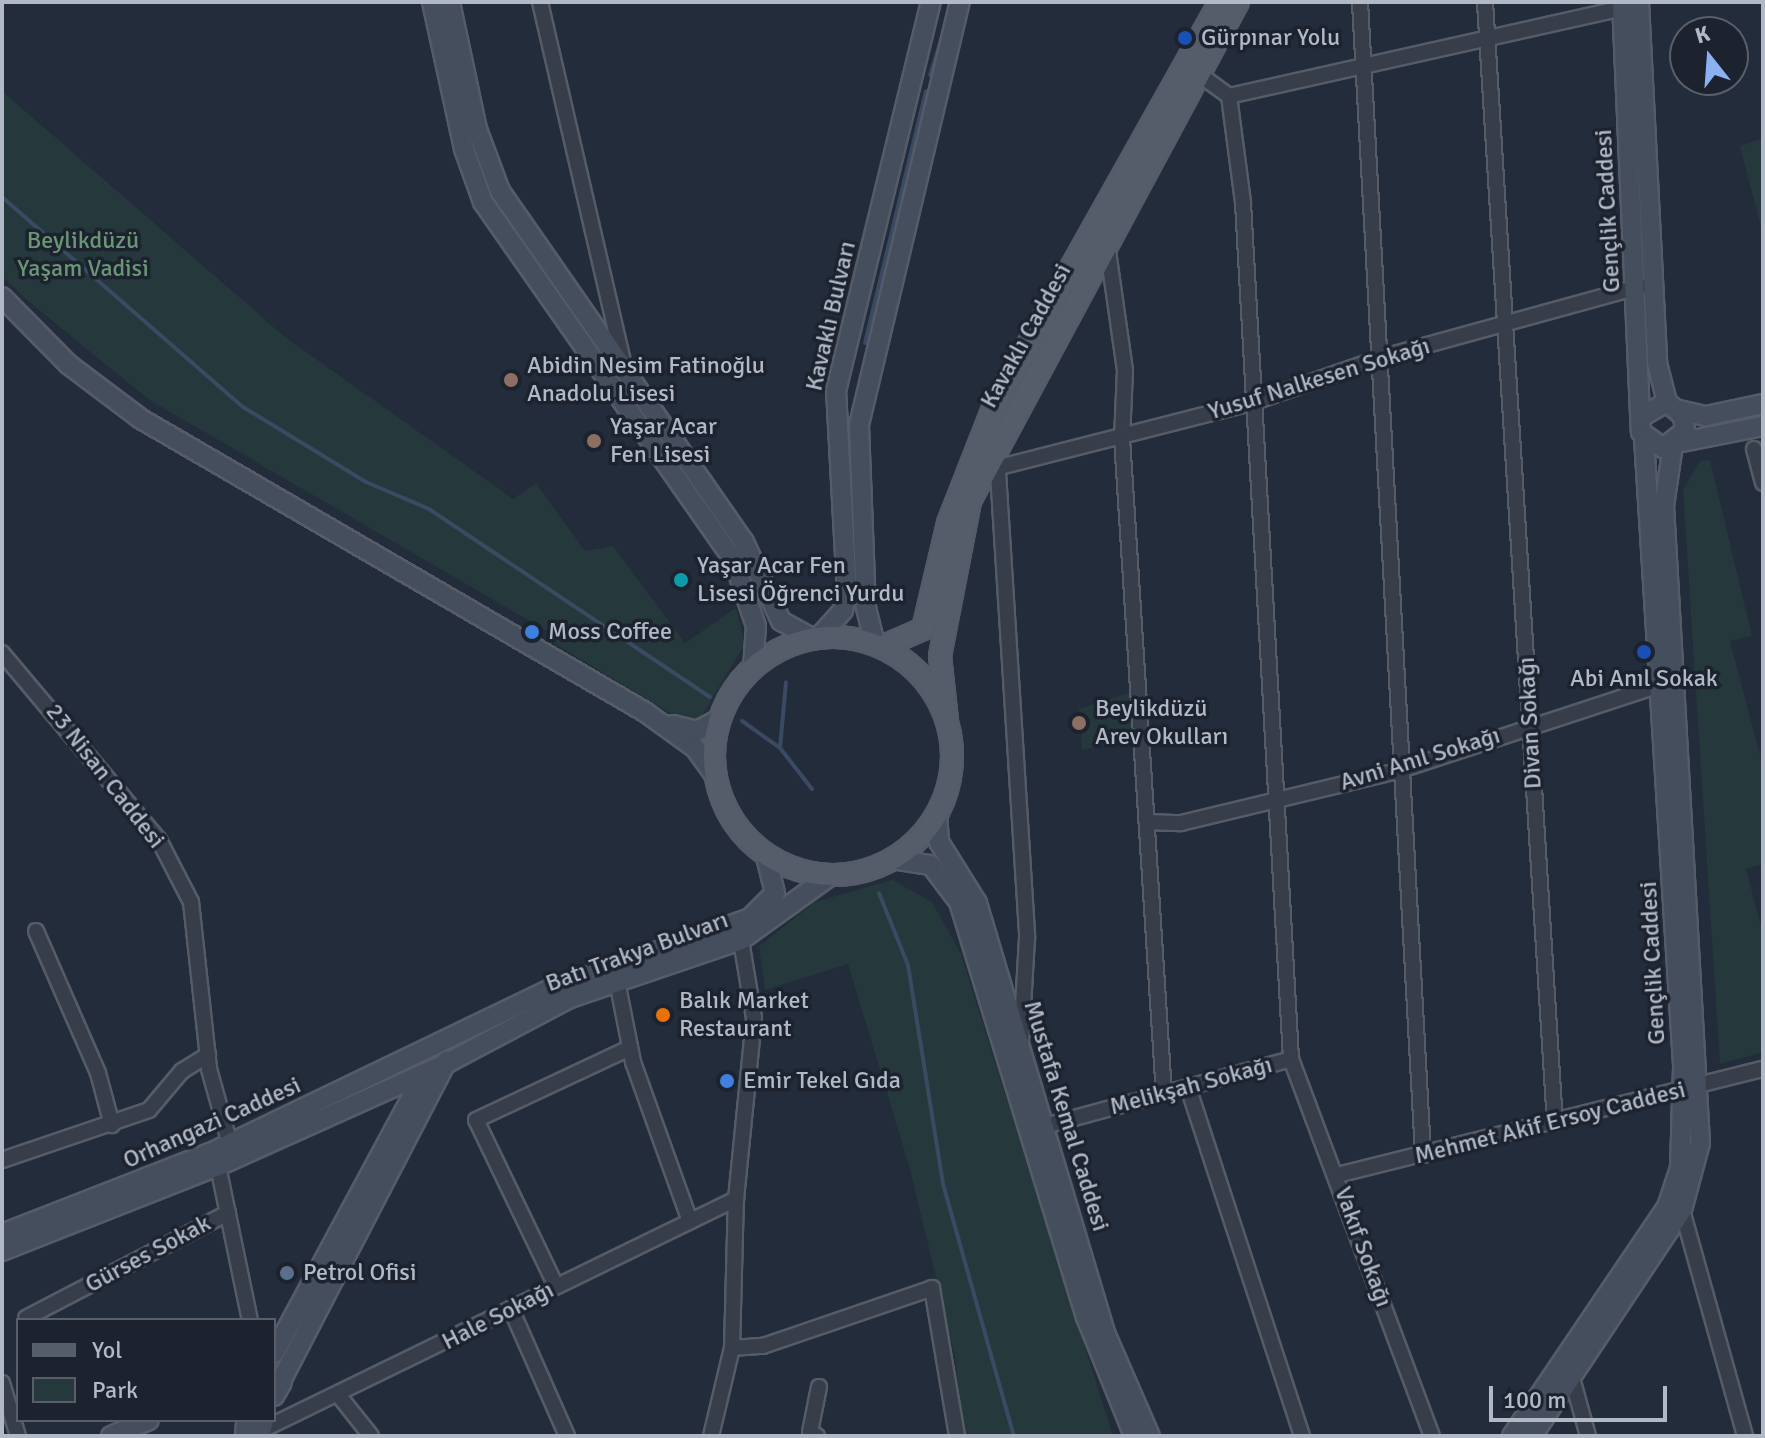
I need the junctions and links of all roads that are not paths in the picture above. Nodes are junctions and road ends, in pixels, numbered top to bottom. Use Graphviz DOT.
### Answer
graph roads {
  1 [pos="432,2"];
  2 [pos="450,2"];
  3 [pos="540,2"];
  4 [pos="931,2"];
  5 [pos="960,2"];
  6 [pos="1220,2"];
  7 [pos="1238,2"];
  8 [pos="1360,2"];
  9 [pos="1485,2"];
  10 [pos="1628,4"];
  11 [pos="1487,35"];
  12 [pos="1364,68"];
  13 [pos="1196,72"];
  14 [pos="1229,96"];
  15 [pos="1107,244"];
  16 [pos="1655,284"];
  17 [pos="1635,286"];
  18 [pos="2,297"];
  19 [pos="1507,323"];
  20 [pos="1380,358"];
  21 [pos="628,376"];
  22 [pos="1251,403"];
  23 [pos="1763,404"];
  24 [pos="1673,406"];
  25 [pos="1641,417"];
  26 [pos="1763,426"];
  27 [pos="1122,438"];
  28 [pos="1644,438"];
  29 [pos="1675,444"];
  30 [pos="1754,449"];
  31 [pos="991,471"];
  32 [pos="1763,483"];
  33 [pos="816,638"];
  34 [pos="879,646"];
  35 [pos="2,653"];
  36 [pos="753,668"];
  37 [pos="1660,685"];
  38 [pos="645,712"];
  39 [pos="720,719"];
  40 [pos="947,720"];
  41 [pos="1531,723"];
  42 [pos="1401,770"];
  43 [pos="716,777"];
  44 [pos="1271,800"];
  45 [pos="937,813"];
  46 [pos="1147,822"];
  47 [pos="765,853"];
  48 [pos="892,859"];
  49 [pos="833,874"];
  50 [pos="36,931"];
  51 [pos="741,940"];
  52 [pos="617,981"];
  53 [pos="1021,1043"];
  54 [pos="437,1045"];
  55 [pos="630,1048"];
  56 [pos="208,1055"];
  57 [pos="1291,1059"];
  58 [pos="447,1063"];
  59 [pos="1763,1069"];
  60 [pos="425,1073"];
  61 [pos="1188,1087"];
  62 [pos="1692,1089"];
  63 [pos="1164,1094"];
  64 [pos="372,1096"];
  65 [pos="1555,1123"];
  66 [pos="112,1125"];
  67 [pos="1045,1126"];
  68 [pos="393,1127"];
  69 [pos="230,1144"];
  70 [pos="1423,1155"];
  71 [pos="2,1160"];
  72 [pos="218,1166"];
  73 [pos="1337,1175"];
  74 [pos="736,1199"];
  75 [pos="1682,1210"];
  76 [pos="228,1213"];
  77 [pos="689,1218"];
  78 [pos="2,1234"];
  79 [pos="2,1251"];
  80 [pos="556,1286"];
  81 [pos="511,1309"];
  82 [pos="26,1318"];
  83 [pos="250,1318"];
  84 [pos="732,1348"];
  85 [pos="276,1349"];
  86 [pos="1572,1378"];
  87 [pos="278,1381"];
  88 [pos="2,1383"];
  89 [pos="819,1387"];
  90 [pos="340,1397"];
  91 [pos="276,1421"];
  92 [pos="144,1422"];
  93 [pos="18,1436"];
  94 [pos="111,1436"];
  95 [pos="371,1436"];
  96 [pos="567,1436"];
  97 [pos="711,1436"];
  98 [pos="817,1436"];
  99 [pos="957,1436"];
  100 [pos="1134,1436"];
  101 [pos="1150,1436"];
  102 [pos="1302,1436"];
  103 [pos="1432,1436"];
  104 [pos="1512,1436"];
  105 [pos="1532,1436"];
  106 [pos="1588,1436"];
  107 [pos="1745,1436"];
  1 -- 36 [label="main road"];
  2 -- 21 [label="main road"];
  3 -- 21 [label="street"];
  4 -- 33 [label="main road, Kavaklı Bulvarı"];
  5 -- 34 [label="main road"];
  6 -- 34 [label="main road, Kavaklı Caddesi"];
  7 -- 13 [label="main road, Kavaklı Caddesi"];
  8 -- 12 [label="street"];
  9 -- 11 [label="street, Divan Sokağı"];
  10 -- 11 [label="street"];
  10 -- 16 [label="main road, Gençlik Caddesi"];
  10 -- 17 [label="main road, Gençlik Caddesi"];
  11 -- 12 [label="street"];
  11 -- 19 [label="street, Divan Sokağı"];
  12 -- 14 [label="street"];
  12 -- 20 [label="street"];
  13 -- 14 [label="street"];
  13 -- 15 [label="main road, Kavaklı Caddesi"];
  14 -- 22 [label="street, Vakıf Sokağı"];
  15 -- 27 [label="street"];
  15 -- 31 [label="main road, Kavaklı Caddesi"];
  16 -- 17 [label="street, Yusuf Nalkesen Sokağı"];
  16 -- 24 [label="main road, Gençlik Caddesi"];
  17 -- 19 [label="street, Yusuf Nalkesen Sokağı"];
  17 -- 25 [label="main road, Gençlik Caddesi"];
  18 -- 38 [label="main road"];
  19 -- 20 [label="street, Yusuf Nalkesen Sokağı"];
  19 -- 41 [label="street, Divan Sokağı"];
  20 -- 22 [label="street, Yusuf Nalkesen Sokağı"];
  20 -- 42 [label="street"];
  21 -- 33 [label="main road"];
  22 -- 27 [label="street, Yusuf Nalkesen Sokağı"];
  22 -- 44 [label="street, Vakıf Sokağı"];
  23 -- 24 [label="main road"];
  24 -- 25 [label="main road"];
  24 -- 29 [label="main road"];
  25 -- 28 [label="main road"];
  26 -- 29 [label="main road"];
  27 -- 31 [label="street, Yusuf Nalkesen Sokağı"];
  27 -- 46 [label="street"];
  28 -- 29 [label="main road"];
  28 -- 37 [label="main road, Gençlik Caddesi"];
  29 -- 62 [label="main road, Gençlik Caddesi"];
  30 -- 32 [label="street"];
  31 -- 40 [label="main road, Kavaklı Caddesi"];
  31 -- 53 [label="street"];
  33 -- 34 [label="main road"];
  33 -- 36 [label="main road"];
  34 -- 40 [label="main road"];
  35 -- 56 [label="street, 23 Nisan Caddesi"];
  36 -- 39 [label="main road"];
  37 -- 41 [label="street, Avni Anıl Sokağı"];
  37 -- 62 [label="main road, Gençlik Caddesi"];
  38 -- 39 [label="main road"];
  38 -- 43 [label="main road"];
  39 -- 43 [label="main road"];
  40 -- 45 [label="main road"];
  41 -- 42 [label="street, Avni Anıl Sokağı"];
  41 -- 65 [label="street, Divan Sokağı"];
  42 -- 44 [label="street, Avni Anıl Sokağı"];
  42 -- 70 [label="street"];
  43 -- 47 [label="main road"];
  44 -- 46 [label="street, Avni Anıl Sokağı"];
  44 -- 57 [label="street, Vakıf Sokağı"];
  45 -- 48 [label="main road"];
  45 -- 53 [label="main road, Mustafa Kemal Caddesi"];
  46 -- 63 [label="street"];
  47 -- 49 [label="main road"];
  47 -- 54 [label="main road, Batı Trakya Bulvarı"];
  48 -- 49 [label="main road"];
  48 -- 100 [label="main road, Mustafa Kemal Caddesi"];
  49 -- 51 [label="main road, Batı Trakya Bulvarı"];
  50 -- 66 [label="street"];
  51 -- 52 [label="main road, Batı Trakya Bulvarı"];
  51 -- 74 [label="street"];
  52 -- 55 [label="street"];
  52 -- 58 [label="main road, Batı Trakya Bulvarı"];
  53 -- 67 [label="main road, Mustafa Kemal Caddesi"];
  54 -- 58 [label="main road"];
  54 -- 60 [label="main road"];
  54 -- 69 [label="main road, Orhangazi Caddesi"];
  55 -- 77 [label="street"];
  55 -- 80 [label="street"];
  56 -- 66 [label="street"];
  56 -- 69 [label="street, 23 Nisan Caddesi"];
  57 -- 61 [label="street, Melikşah Sokağı"];
  57 -- 73 [label="street, Vakıf Sokağı"];
  58 -- 60 [label="main road, Batı Trakya Bulvarı"];
  58 -- 87 [label="main road"];
  59 -- 62 [label="street, Mehmet Akif Ersoy Caddesi"];
  60 -- 64 [label="main road, Orhangazi Caddesi"];
  60 -- 68 [label="main road"];
  61 -- 63 [label="street, Melikşah Sokağı"];
  61 -- 102 [label="street"];
  62 -- 65 [label="street, Mehmet Akif Ersoy Caddesi"];
  62 -- 75 [label="main road, Gençlik Caddesi"];
  62 -- 104 [label="main road, Gençlik Caddesi"];
  63 -- 67 [label="street, Melikşah Sokağı"];
  64 -- 68 [label="main road"];
  64 -- 72 [label="main road, Orhangazi Caddesi"];
  65 -- 70 [label="street, Mehmet Akif Ersoy Caddesi"];
  66 -- 71 [label="street"];
  67 -- 101 [label="main road, Mustafa Kemal Caddesi"];
  68 -- 85 [label="main road"];
  69 -- 78 [label="main road, Orhangazi Caddesi"];
  70 -- 73 [label="street, Mehmet Akif Ersoy Caddesi"];
  72 -- 76 [label="street"];
  72 -- 79 [label="main road, Orhangazi Caddesi"];
  73 -- 103 [label="street, Vakıf Sokağı"];
  74 -- 77 [label="street, Hale Sokağı"];
  74 -- 84 [label="street"];
  75 -- 86 [label="main road, Gençlik Caddesi"];
  75 -- 107 [label="street"];
  76 -- 82 [label="street, Gürses Sokak"];
  76 -- 83 [label="street"];
  77 -- 80 [label="street, Hale Sokağı"];
  80 -- 81 [label="street, Hale Sokağı"];
  81 -- 90 [label="street, Hale Sokağı"];
  81 -- 96 [label="street"];
  84 -- 97 [label="street"];
  84 -- 99 [label="street"];
  86 -- 105 [label="main road, Gençlik Caddesi"];
  86 -- 106 [label="street"];
  88 -- 93 [label="street"];
  89 -- 98 [label="street"];
  90 -- 91 [label="street, Hale Sokağı"];
  90 -- 95 [label="street"];
  92 -- 94 [label="main road"];
}
